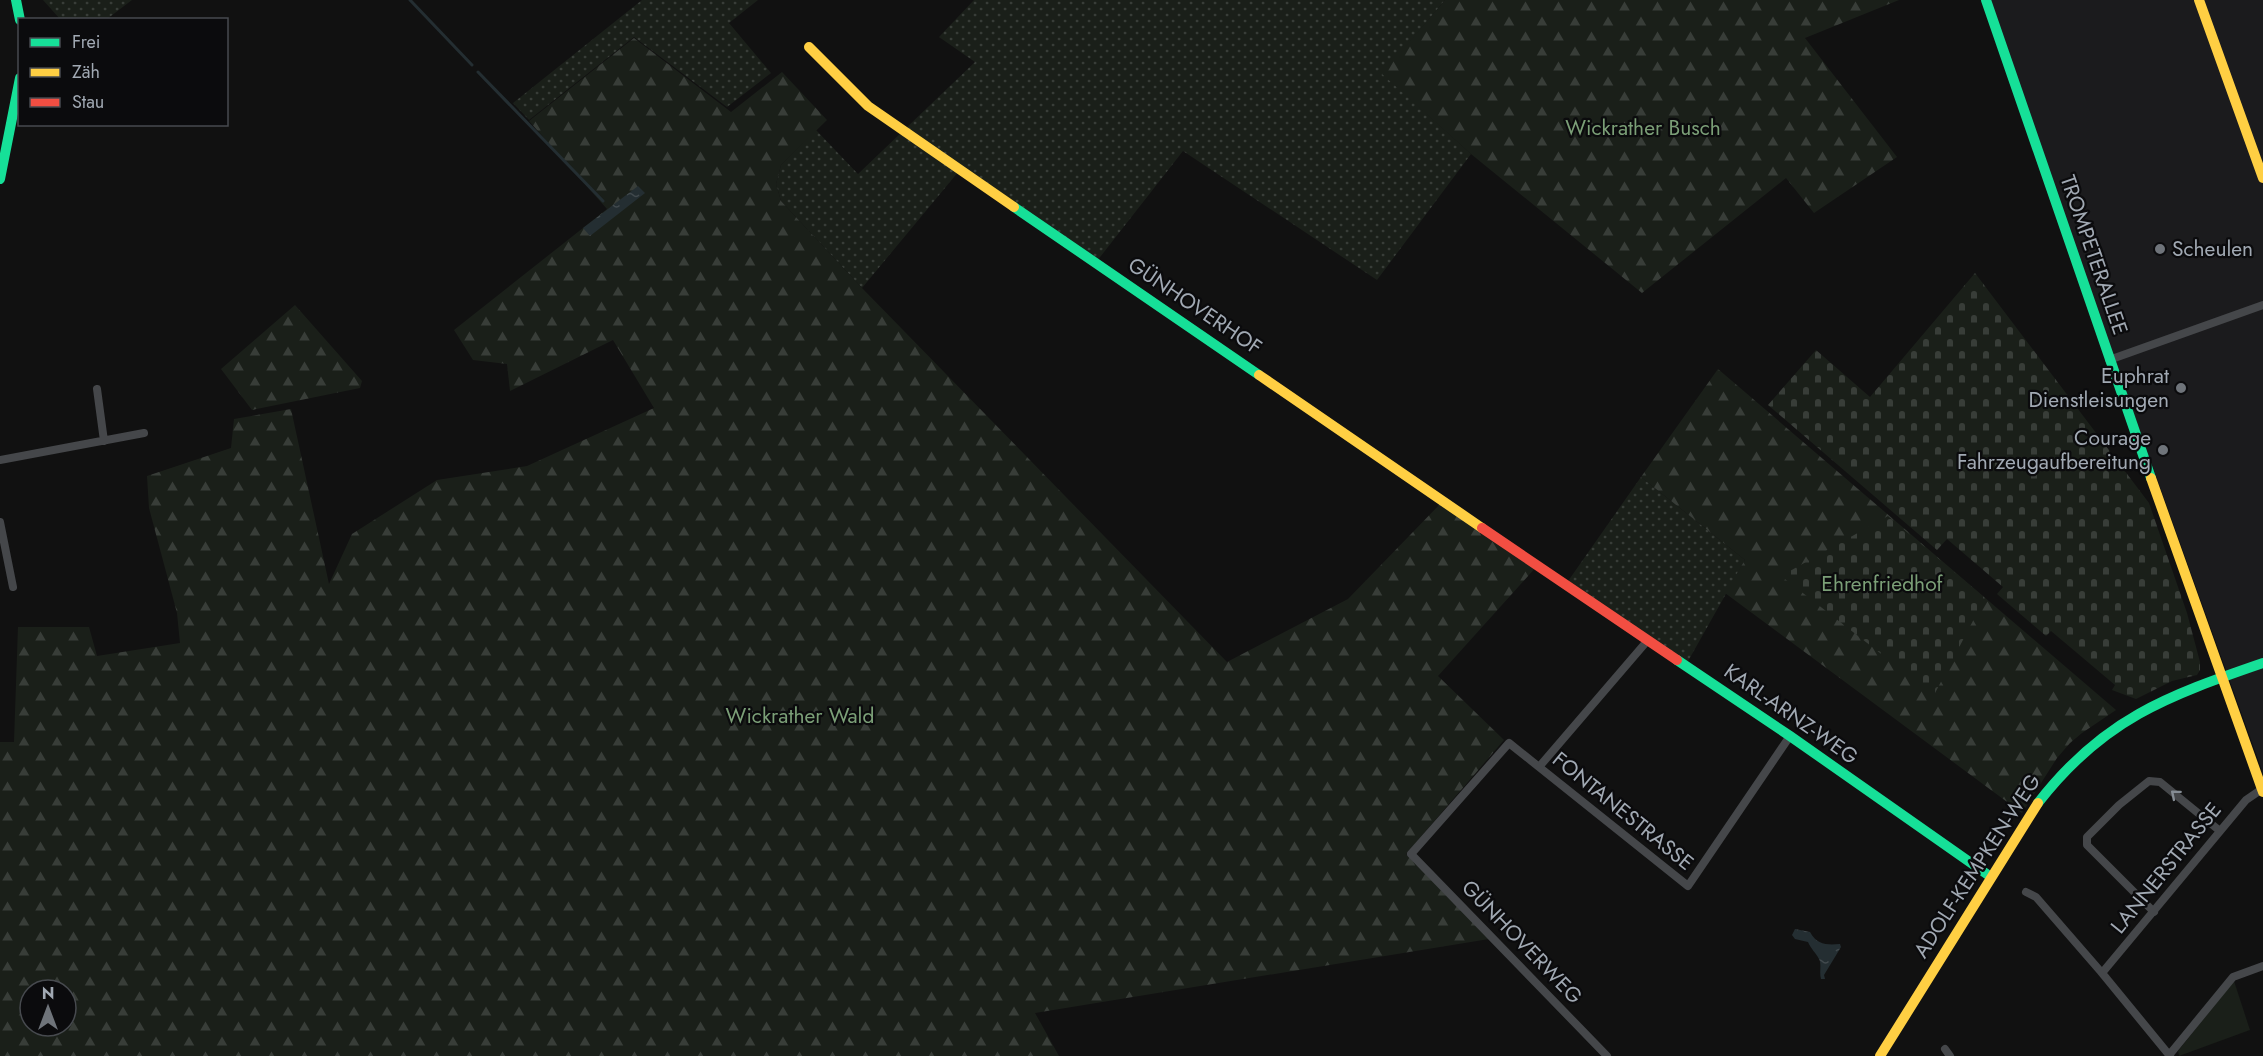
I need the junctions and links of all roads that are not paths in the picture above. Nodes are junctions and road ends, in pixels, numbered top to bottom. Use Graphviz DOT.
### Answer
graph roads {
  1 [pos="1986,0"];
  2 [pos="2199,0"];
  3 [pos="17,1"];
  4 [pos="20,18"];
  5 [pos="809,47"];
  6 [pos="18,88"];
  7 [pos="2263,178"];
  8 [pos="0,179"];
  9 [pos="2263,305"];
  10 [pos="2109,360"];
  11 [pos="97,389"];
  12 [pos="144,433"];
  13 [pos="104,441"];
  14 [pos="0,460"];
  15 [pos="0,522"];
  16 [pos="1568,586"];
  17 [pos="14,587"];
  18 [pos="1648,640"];
  19 [pos="2263,663"];
  20 [pos="2223,676"];
  21 [pos="1790,736"];
  22 [pos="1539,767"];
  23 [pos="2262,791"];
  24 [pos="2220,831"];
  25 [pos="1411,854"];
  26 [pos="1991,877"];
  27 [pos="2026,892"];
  28 [pos="2154,912"];
  29 [pos="2263,966"];
  30 [pos="2102,973"];
  31 [pos="2170,1055"];
  32 [pos="1607,1056"];
  33 [pos="1880,1056"];
  1 -- 10 [label="street, TROMPETERALLEE"];
  2 -- 7 [label="street"];
  3 -- 4 [label="street"];
  5 -- 16 [label="street, GÜNHOVERHOF"];
  6 -- 8 [label="street"];
  9 -- 10 [label="street"];
  10 -- 20 [label="street, TROMPETERALLEE"];
  11 -- 13 [label="street"];
  12 -- 13 [label="street"];
  13 -- 14 [label="street"];
  15 -- 17 [label="street"];
  16 -- 18 [label="street, KARL-ARNZ-WEG"];
  18 -- 21 [label="street, KARL-ARNZ-WEG"];
  18 -- 22 [label="street"];
  19 -- 20 [label="street, ADOLF-KEMPKEN-WEG"];
  20 -- 23 [label="street, TROMPETERALLEE"];
  20 -- 26 [label="street, ADOLF-KEMPKEN-WEG"];
  21 -- 22 [label="street, FONTANESTRASSE"];
  21 -- 26 [label="street, KARL-ARNZ-WEG"];
  22 -- 25 [label="street, FONTANESTRASSE"];
  23 -- 24 [label="street, LANNERSTRASSE"];
  24 -- 28 [label="street, LANNERSTRASSE"];
  24 -- 28 [label="street, one-way"];
  25 -- 32 [label="street, GÜNHOVERWEG"];
  26 -- 33 [label="street, ADOLF-KEMPKEN-WEG"];
  27 -- 30 [label="street"];
  28 -- 30 [label="street, LANNERSTRASSE"];
  29 -- 31 [label="street"];
  30 -- 31 [label="street"];
}
